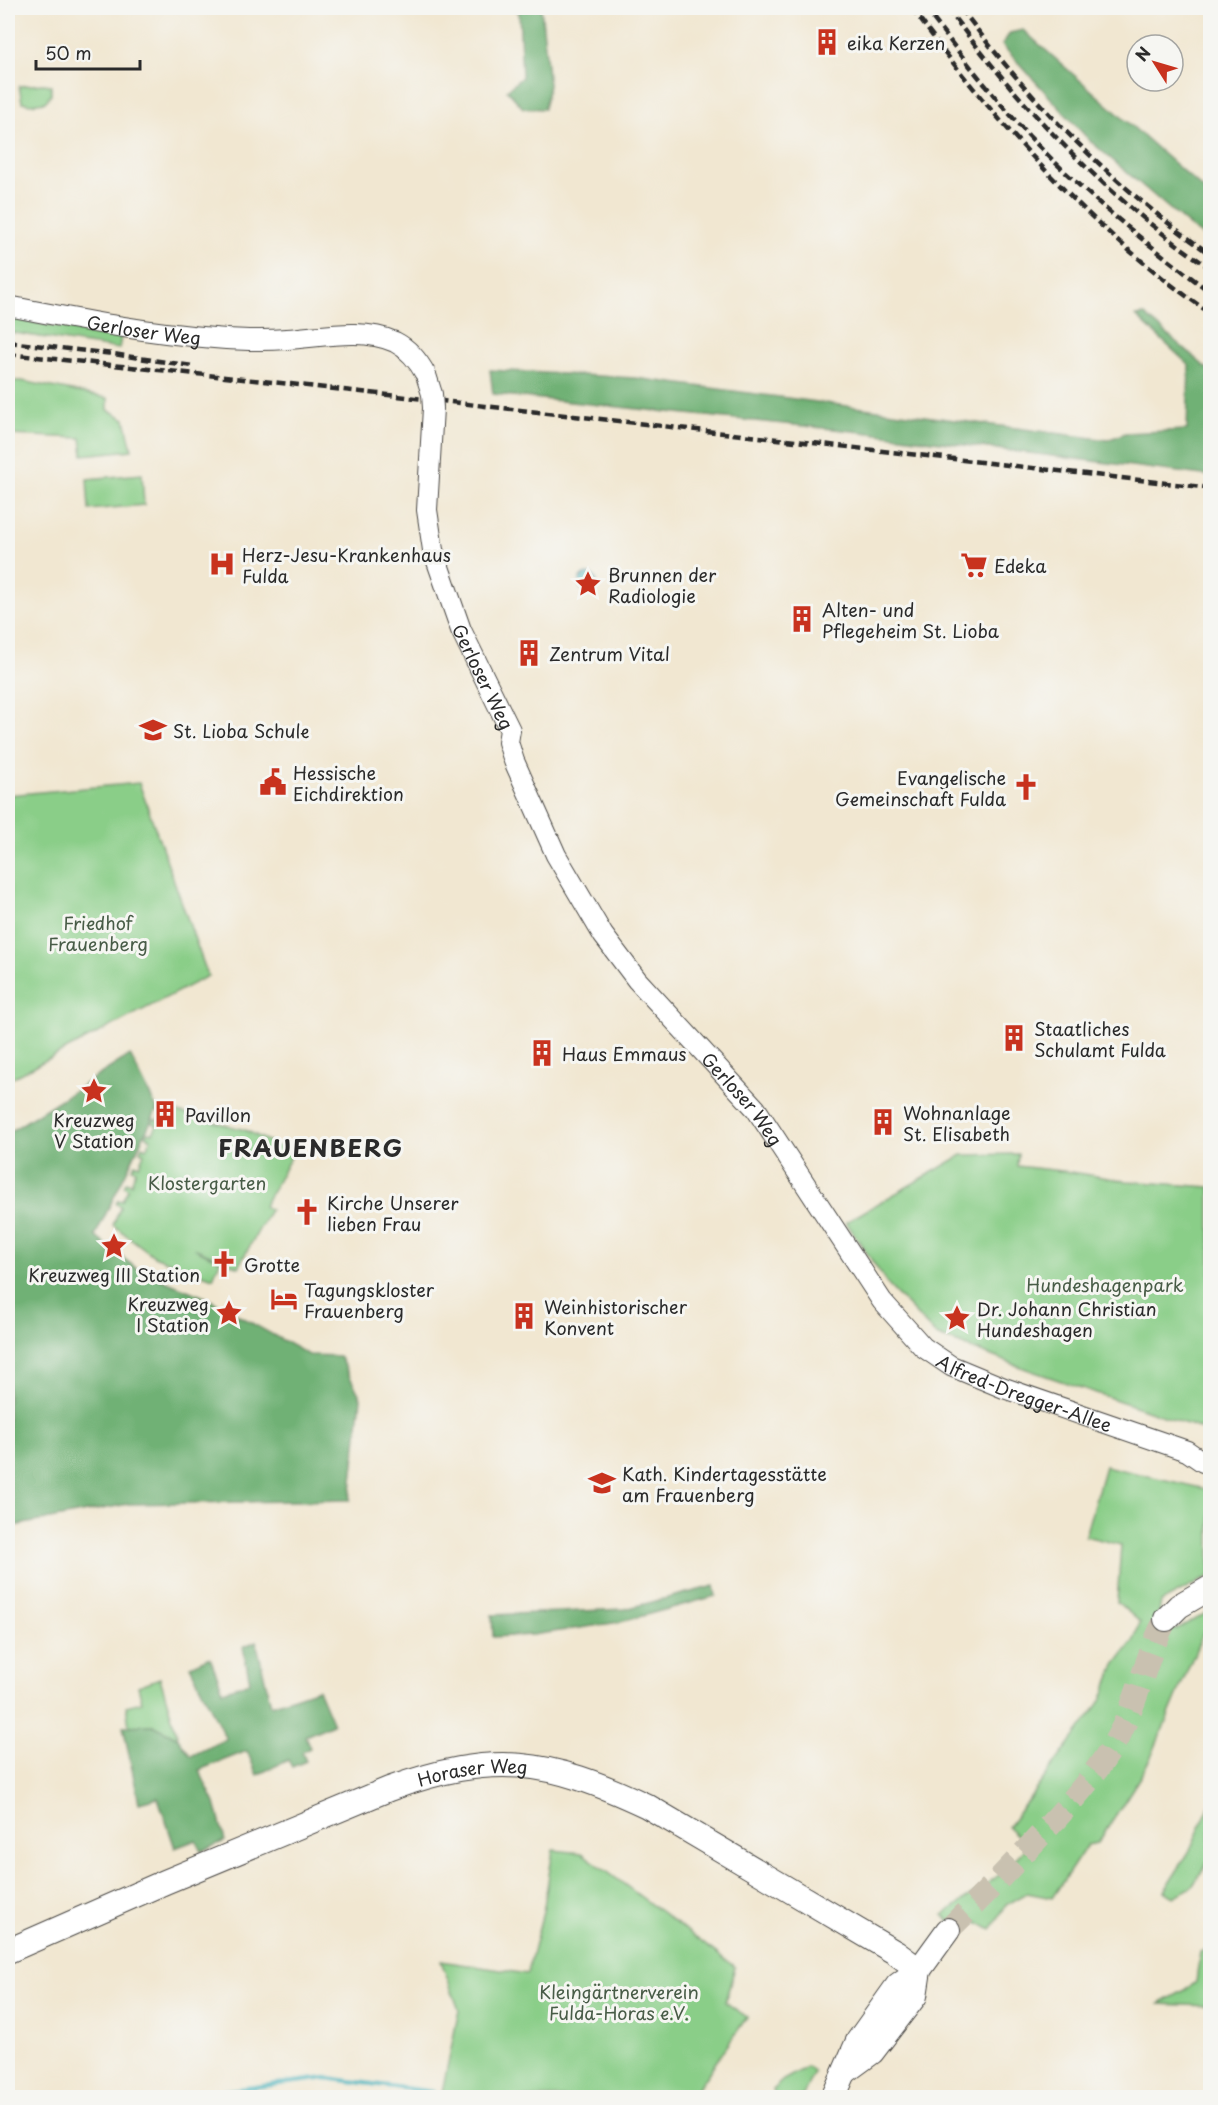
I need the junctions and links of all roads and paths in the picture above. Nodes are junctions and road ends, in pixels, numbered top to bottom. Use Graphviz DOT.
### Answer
graph roads {
  1 [pos="8,306"];
  2 [pos="882,1300"];
  3 [pos="1187,1451"];
  4 [pos="1210,1451"];
  5 [pos="1210,1463"];
  6 [pos="1210,1588"];
  7 [pos="1166,1619"];
  8 [pos="948,1930"];
  9 [pos="8,1952"];
  10 [pos="919,1970"];
  11 [pos="833,2097"];
  1 -- 2 [label="street, Gerloser Weg, bridge"];
  2 -- 3 [label="street, Alfred-Dregger-Allee"];
  3 -- 4 [label="street, Alfred-Dregger-Allee"];
  3 -- 5 [label="street, Alfred-Dregger-Allee"];
  6 -- 7 [label="main road"];
  8 -- 10 [label="main road"];
  9 -- 10 [label="main road, Horaser Weg"];
  10 -- 11 [label="main road"];
}
